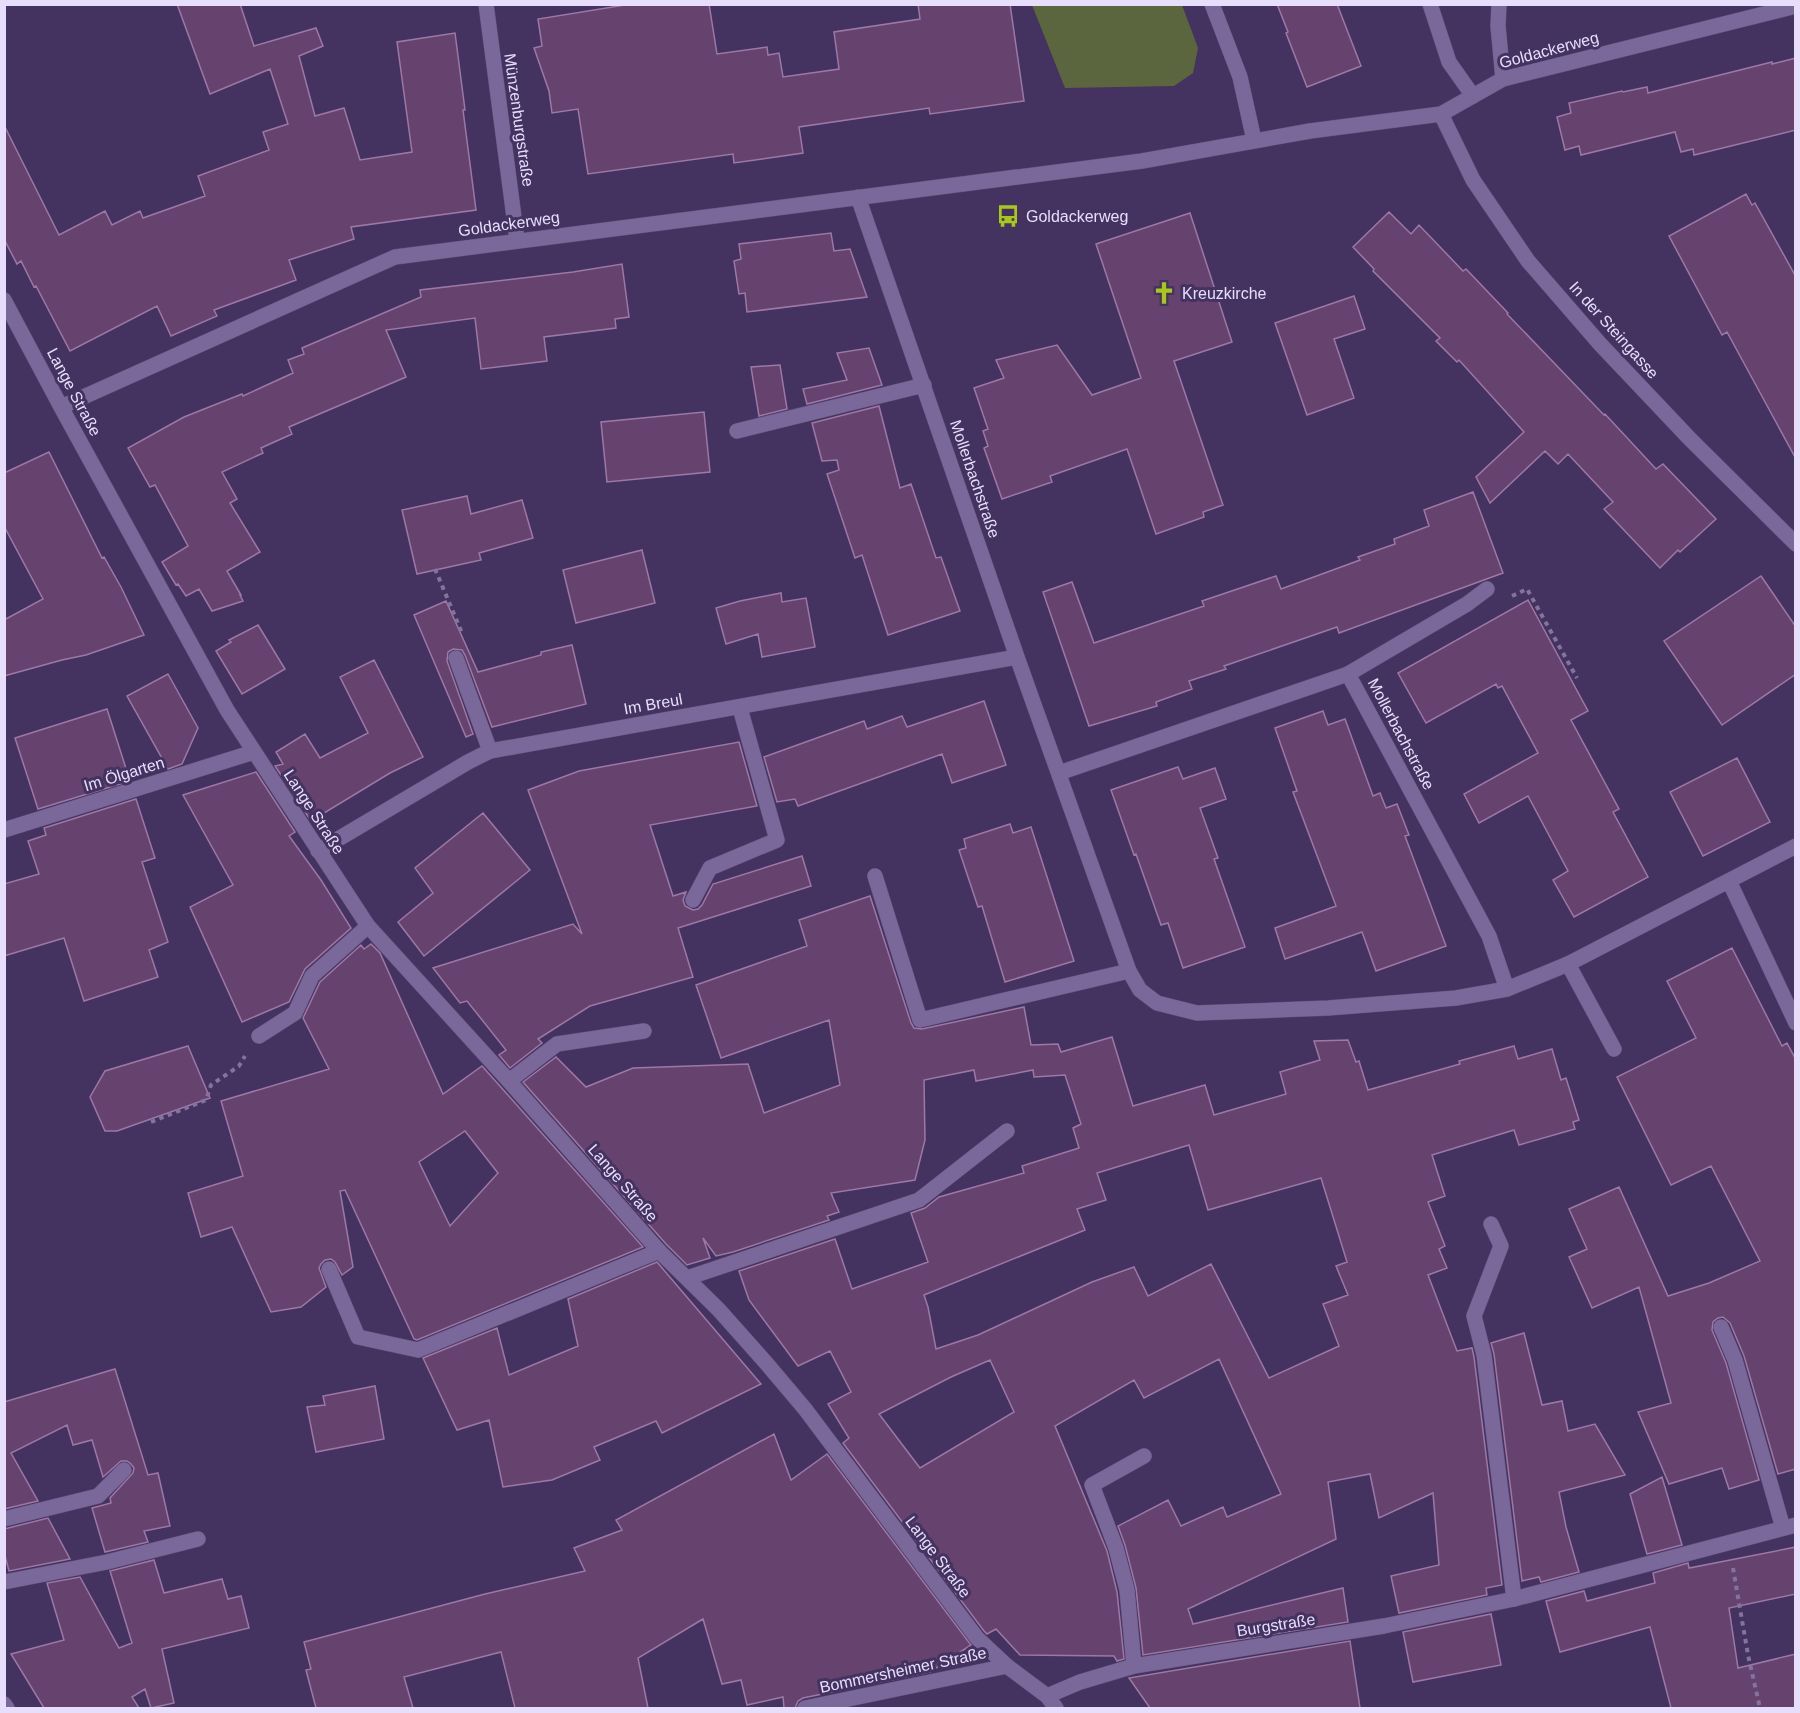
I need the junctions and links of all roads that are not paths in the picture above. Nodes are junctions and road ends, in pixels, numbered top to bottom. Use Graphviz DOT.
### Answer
graph roads {
  1 [pos="486,4"];
  2 [pos="1212,4"];
  3 [pos="1430,4"];
  4 [pos="1499,4"];
  5 [pos="1796,6"];
  6 [pos="1503,79"];
  7 [pos="1473,96"];
  8 [pos="1441,114"];
  9 [pos="1254,140"];
  10 [pos="858,196"];
  11 [pos="517,240"];
  12 [pos="4,300"];
  13 [pos="924,385"];
  14 [pos="61,407"];
  15 [pos="737,431"];
  16 [pos="1796,544"];
  17 [pos="1487,589"];
  18 [pos="1017,657"];
  19 [pos="456,658"];
  20 [pos="1348,674"];
  21 [pos="740,708"];
  22 [pos="490,751"];
  23 [pos="254,752"];
  24 [pos="1059,773"];
  25 [pos="4,830"];
  26 [pos="1796,846"];
  27 [pos="318,850"];
  28 [pos="874,876"];
  29 [pos="1729,881"];
  30 [pos="693,900"];
  31 [pos="368,926"];
  32 [pos="1568,964"];
  33 [pos="1130,971"];
  34 [pos="1507,989"];
  35 [pos="1796,1023"];
  36 [pos="644,1031"];
  37 [pos="259,1036"];
  38 [pos="1614,1049"];
  39 [pos="509,1081"];
  40 [pos="1007,1131"];
  41 [pos="1491,1224"];
  42 [pos="659,1251"];
  43 [pos="329,1269"];
  44 [pos="687,1278"];
  45 [pos="1721,1328"];
  46 [pos="1144,1456"];
  47 [pos="124,1470"];
  48 [pos="4,1519"];
  49 [pos="1789,1526"];
  50 [pos="198,1539"];
  51 [pos="4,1582"];
  52 [pos="1514,1599"];
  53 [pos="1007,1666"];
  54 [pos="1134,1666"];
  55 [pos="1052,1702"];
  56 [pos="4,1704"];
  57 [pos="7,1708"];
  58 [pos="805,1708"];
  1 -- 11 [label="street, Münzenburgstraße"];
  2 -- 9 [label="street"];
  3 -- 7 [label="street"];
  4 -- 6 [label="street"];
  5 -- 6 [label="street, Goldackerweg"];
  6 -- 7 [label="street, Goldackerweg"];
  7 -- 8 [label="street, Goldackerweg"];
  8 -- 9 [label="street, Goldackerweg"];
  8 -- 16 [label="street, In der Steingasse"];
  9 -- 10 [label="street, Goldackerweg"];
  10 -- 11 [label="street, Goldackerweg"];
  10 -- 13 [label="street, Mollerbachstraße"];
  11 -- 14 [label="street, Goldackerweg"];
  12 -- 14 [label="street, Lange Straße"];
  13 -- 15 [label="street"];
  13 -- 18 [label="street, Mollerbachstraße"];
  14 -- 23 [label="street, Lange Straße"];
  17 -- 20 [label="street"];
  18 -- 21 [label="street, Im Breul"];
  18 -- 24 [label="street, Mollerbachstraße"];
  19 -- 22 [label="street"];
  20 -- 24 [label="street, Mollerbachstraße"];
  20 -- 34 [label="street, Mollerbachstraße"];
  21 -- 22 [label="street, Im Breul"];
  21 -- 30 [label="street"];
  22 -- 27 [label="street, Im Breul"];
  23 -- 25 [label="street, Im Ölgarten"];
  23 -- 27 [label="street, Lange Straße"];
  24 -- 33 [label="street, Mollerbachstraße"];
  26 -- 29 [label="street, Mollerbachstraße"];
  27 -- 31 [label="street, Lange Straße"];
  28 -- 33 [label="street"];
  29 -- 32 [label="street, Mollerbachstraße"];
  29 -- 35 [label="street"];
  31 -- 37 [label="street"];
  31 -- 39 [label="street, Lange Straße"];
  32 -- 34 [label="street, Mollerbachstraße"];
  32 -- 38 [label="street"];
  33 -- 34 [label="street, Mollerbachstraße"];
  36 -- 39 [label="street"];
  39 -- 42 [label="street, Lange Straße"];
  40 -- 44 [label="street"];
  41 -- 52 [label="street"];
  42 -- 43 [label="street"];
  42 -- 44 [label="street, Lange Straße"];
  44 -- 53 [label="street, Lange Straße"];
  45 -- 49 [label="street"];
  46 -- 54 [label="street"];
  47 -- 48 [label="street"];
  49 -- 52 [label="street, Burgstraße"];
  50 -- 51 [label="street"];
  52 -- 54 [label="street, Burgstraße"];
  53 -- 55 [label="street, Lange Straße"];
  53 -- 58 [label="street, Bommersheimer Straße"];
  54 -- 55 [label="street, Burgstraße"];
  56 -- 57 [label="street"];
}
